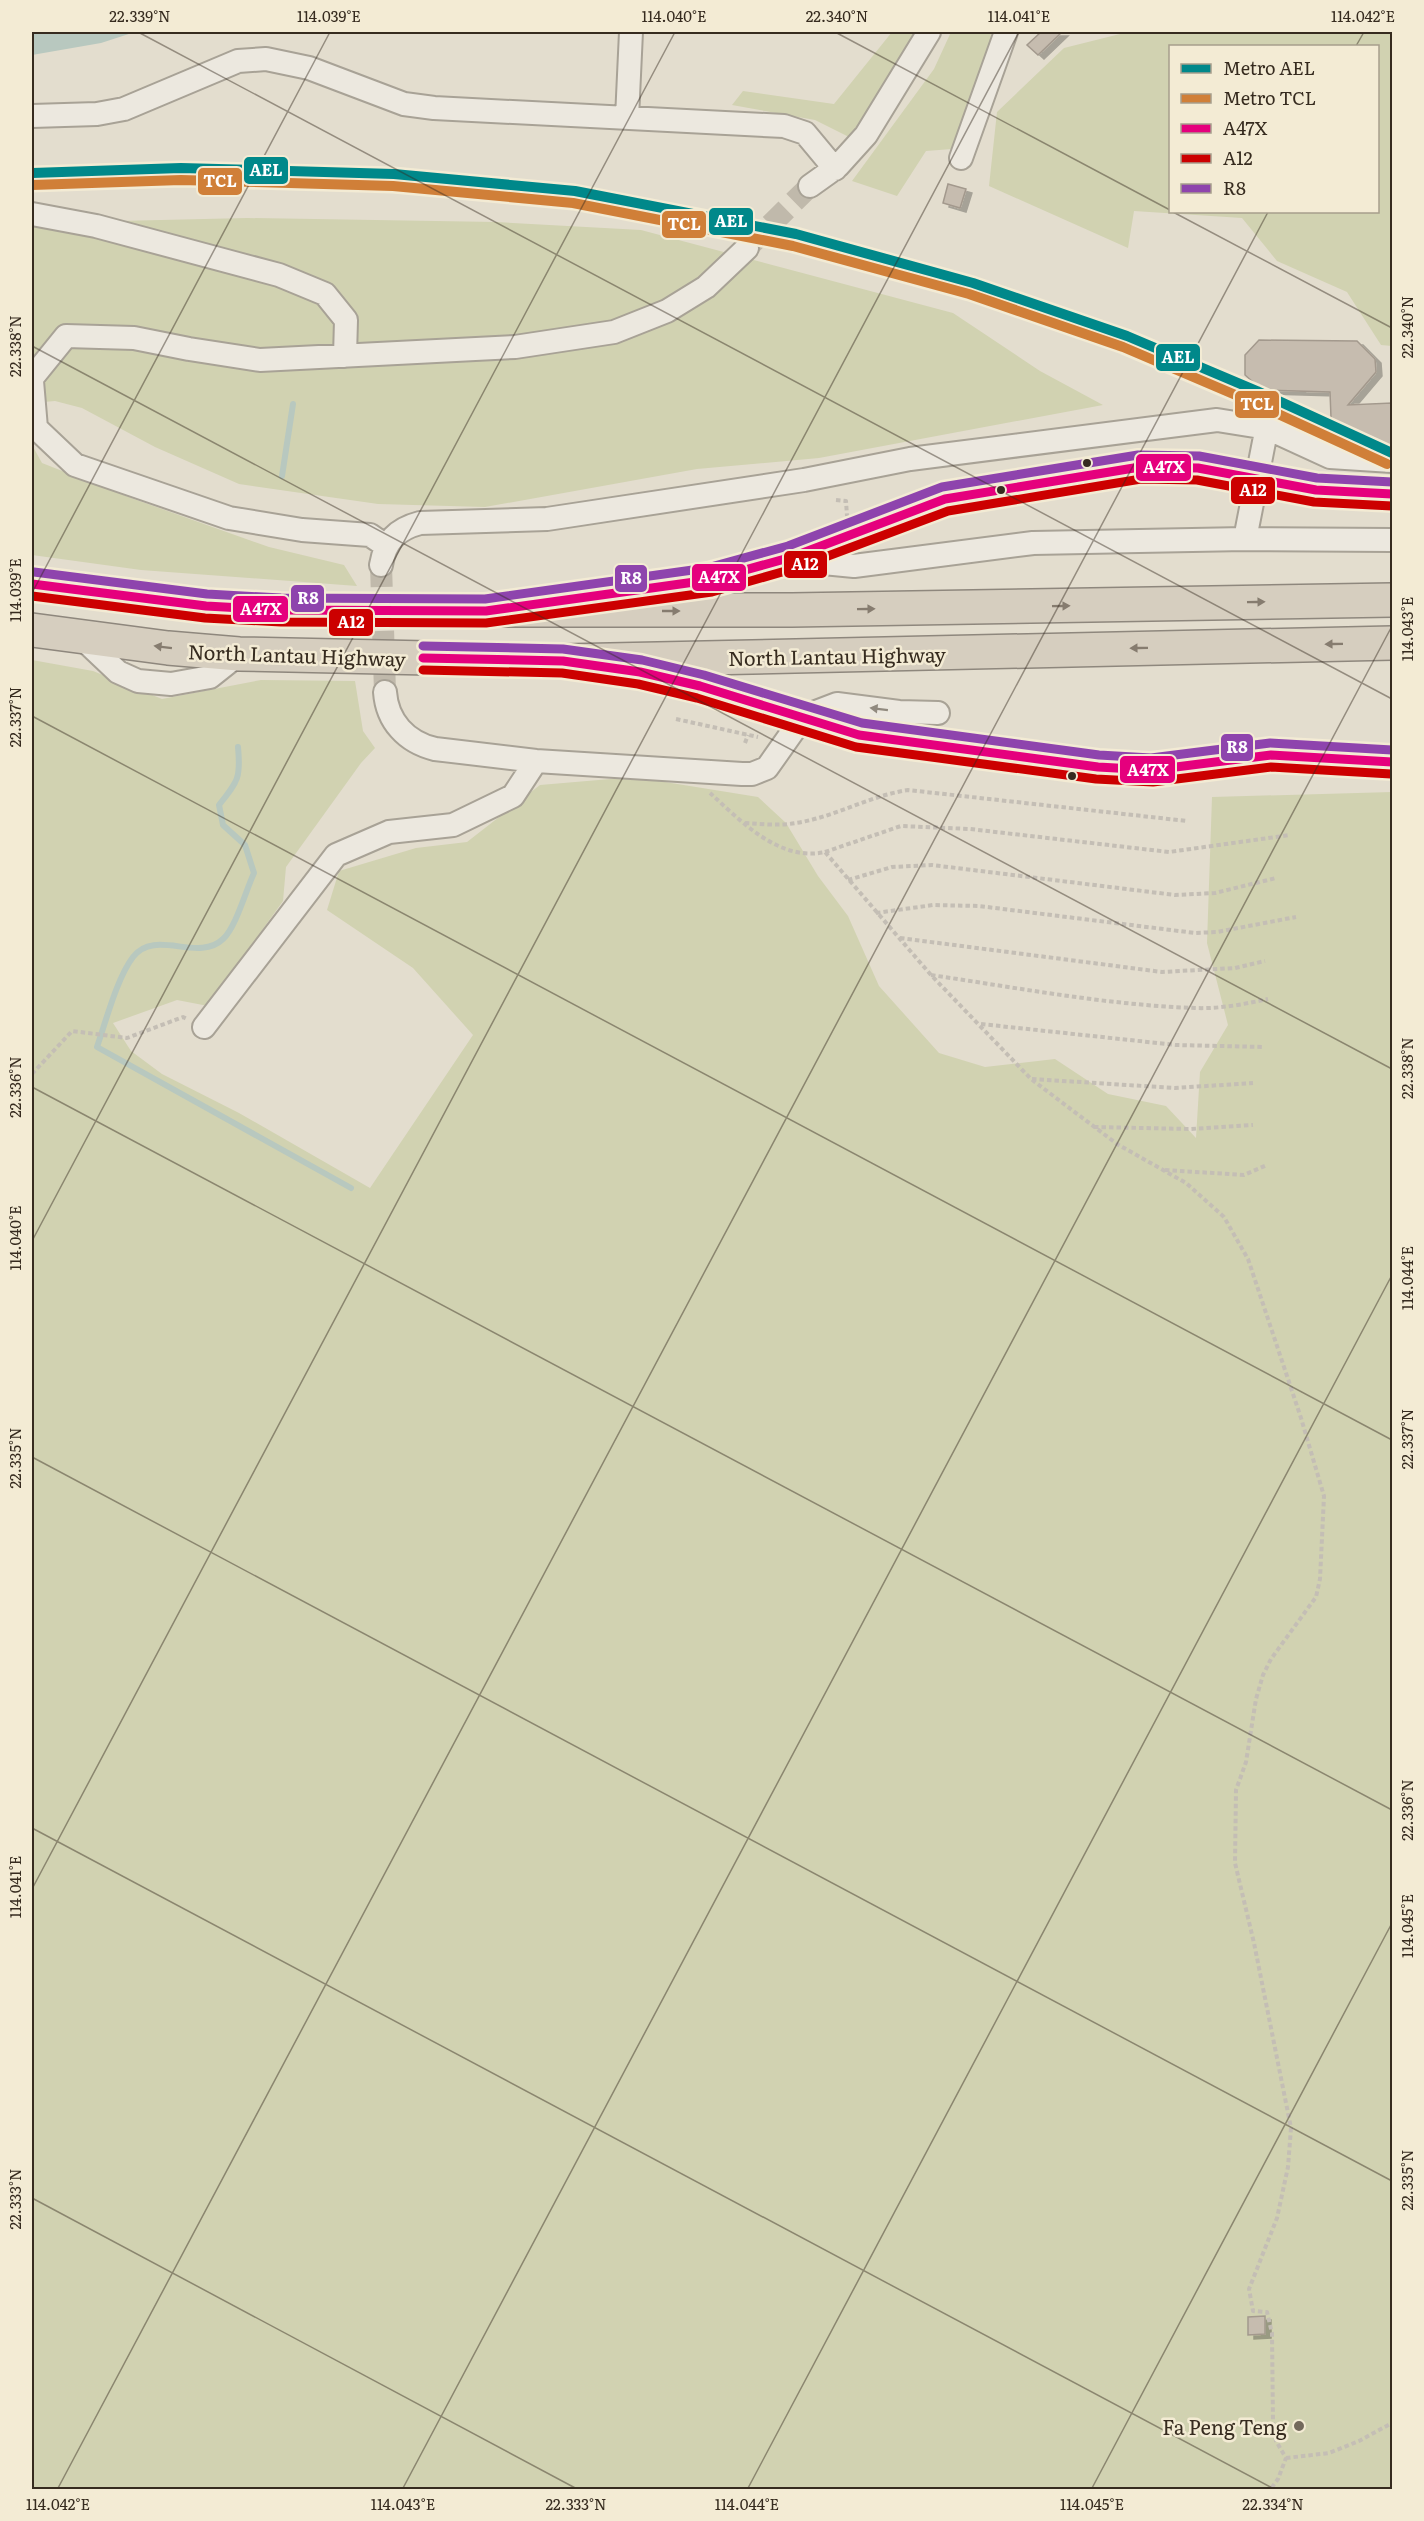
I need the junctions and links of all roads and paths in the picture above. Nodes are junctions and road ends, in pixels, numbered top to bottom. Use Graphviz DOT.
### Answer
graph roads {
  1 [pos="631,32"];
  2 [pos="928,32"];
  3 [pos="1006,32"];
  4 [pos="32,116"];
  5 [pos="627,118"];
  6 [pos="961,158"];
  7 [pos="835,169"];
  8 [pos="810,186"];
  9 [pos="32,214"];
  10 [pos="747,248"];
  11 [pos="345,356"];
  12 [pos="32,380"];
  13 [pos="1271,406"];
  14 [pos="1267,428"];
  15 [pos="1392,461"];
  16 [pos="1257,478"];
  17 [pos="1392,494"];
  18 [pos="836,500"];
  19 [pos="847,516"];
  20 [pos="1245,539"];
  21 [pos="1392,540"];
  22 [pos="792,557"];
  23 [pos="32,584"];
  24 [pos="1392,600"];
  25 [pos="486,611"];
  26 [pos="32,630"];
  27 [pos="1392,643"];
  28 [pos="563,661"];
  29 [pos="385,692"];
  30 [pos="938,713"];
  31 [pos="803,717"];
  32 [pos="676,718"];
  33 [pos="748,735"];
  34 [pos="758,737"];
  35 [pos="745,743"];
  36 [pos="536,761"];
  37 [pos="1392,762"];
  38 [pos="683,770"];
  39 [pos="1187,821"];
  40 [pos="744,824"];
  41 [pos="1290,835"];
  42 [pos="825,852"];
  43 [pos="1276,878"];
  44 [pos="848,880"];
  45 [pos="875,913"];
  46 [pos="1296,917"];
  47 [pos="900,938"];
  48 [pos="1265,961"];
  49 [pos="931,975"];
  50 [pos="1268,999"];
  51 [pos="980,1024"];
  52 [pos="204,1027"];
  53 [pos="1264,1047"];
  54 [pos="32,1074"];
  55 [pos="1031,1079"];
  56 [pos="1253,1083"];
  57 [pos="1253,1125"];
  58 [pos="1093,1127"];
  59 [pos="1267,1165"];
  60 [pos="1164,1170"];
  61 [pos="1392,2423"];
  62 [pos="1286,2458"];
  63 [pos="1270,2490"];
  1 -- 5 [label="lane"];
  2 -- 7 [label="lane"];
  3 -- 6 [label="lane"];
  4 -- 5 [label="lane"];
  5 -- 7 [label="lane"];
  7 -- 8 [label="lane"];
  9 -- 11 [label="lane"];
  10 -- 11 [label="lane"];
  11 -- 12 [label="lane"];
  12 -- 14 [label="lane"];
  13 -- 14 [label="lane"];
  14 -- 15 [label="lane"];
  14 -- 16 [label="lane"];
  16 -- 17 [label="lane"];
  16 -- 20 [label="lane"];
  16 -- 22 [label="lane"];
  18 -- 19 [label="path"];
  20 -- 21 [label="lane"];
  20 -- 22 [label="lane"];
  22 -- 25 [label="lane"];
  23 -- 25 [label="highway"];
  25 -- 24 [label="highway, one-way"];
  28 -- 26 [label="highway, North Lantau Highway, one-way"];
  27 -- 28 [label="highway, North Lantau Highway, one-way"];
  28 -- 31 [label="lane"];
  29 -- 36 [label="lane"];
  30 -- 31 [label="lane, one-way"];
  31 -- 37 [label="lane"];
  31 -- 38 [label="lane"];
  32 -- 33 [label="path"];
  33 -- 34 [label="path"];
  33 -- 35 [label="path"];
  36 -- 38 [label="lane"];
  36 -- 52 [label="lane"];
  38 -- 40 [label="path"];
  39 -- 40 [label="path"];
  40 -- 42 [label="path"];
  41 -- 42 [label="path"];
  42 -- 44 [label="path"];
  43 -- 44 [label="path"];
  44 -- 45 [label="path"];
  45 -- 46 [label="path"];
  45 -- 47 [label="path"];
  47 -- 48 [label="path"];
  47 -- 49 [label="path"];
  49 -- 50 [label="path"];
  49 -- 51 [label="path"];
  51 -- 53 [label="path"];
  51 -- 55 [label="path"];
  52 -- 54 [label="path"];
  55 -- 56 [label="path"];
  55 -- 58 [label="path"];
  57 -- 58 [label="path"];
  58 -- 60 [label="path"];
  59 -- 60 [label="path"];
  60 -- 62 [label="path"];
  61 -- 62 [label="path"];
  62 -- 63 [label="path"];
}
